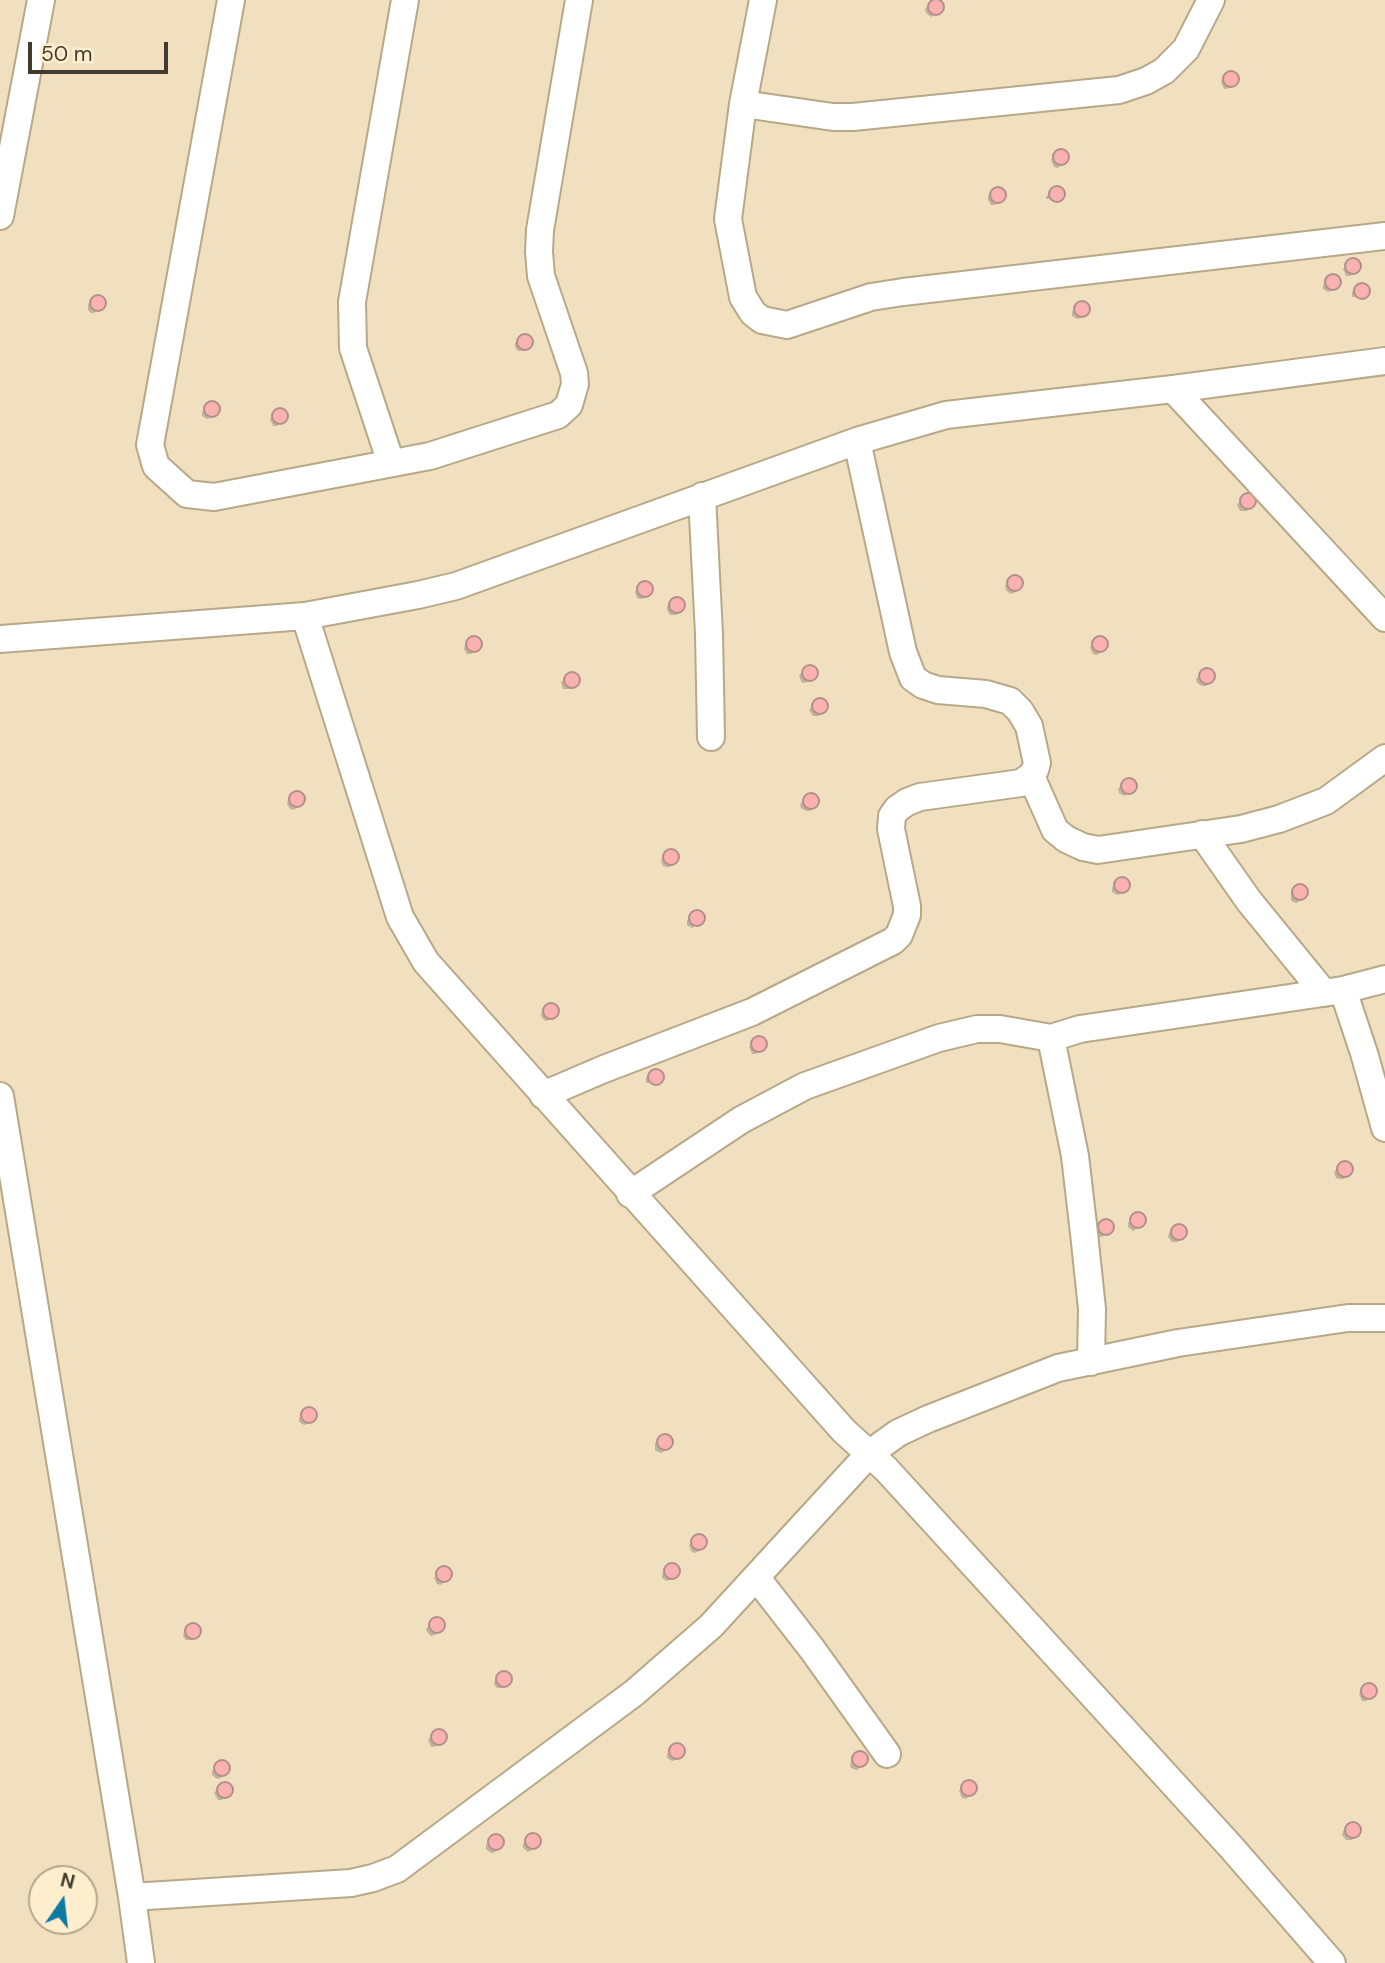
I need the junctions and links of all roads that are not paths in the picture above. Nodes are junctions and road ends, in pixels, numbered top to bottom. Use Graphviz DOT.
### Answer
graph roads {
  1 [pos="41,0"];
  2 [pos="231,0"];
  3 [pos="405,0"];
  4 [pos="579,0"];
  5 [pos="763,0"];
  6 [pos="1211,0"];
  7 [pos="743,104"];
  8 [pos="0,216"];
  9 [pos="1385,236"];
  10 [pos="1385,361"];
  11 [pos="1173,389"];
  12 [pos="857,441"];
  13 [pos="391,463"];
  14 [pos="702,496"];
  15 [pos="305,616"];
  16 [pos="1385,618"];
  17 [pos="0,639"];
  18 [pos="710,737"];
  19 [pos="1385,758"];
  20 [pos="1031,776"];
  21 [pos="1202,834"];
  22 [pos="1385,979"];
  23 [pos="1333,992"];
  24 [pos="1051,1038"];
  25 [pos="543,1095"];
  26 [pos="0,1096"];
  27 [pos="1385,1128"];
  28 [pos="630,1194"];
  29 [pos="1385,1318"];
  30 [pos="1091,1362"];
  31 [pos="869,1454"];
  32 [pos="756,1577"];
  33 [pos="887,1754"];
  34 [pos="132,1897"];
  35 [pos="141,1963"];
  36 [pos="1332,1963"];
  1 -- 8 [label="street"];
  2 -- 13 [label="street"];
  3 -- 13 [label="street"];
  4 -- 13 [label="street"];
  5 -- 7 [label="street"];
  6 -- 7 [label="street"];
  7 -- 9 [label="street"];
  10 -- 11 [label="street"];
  11 -- 12 [label="street"];
  11 -- 16 [label="street"];
  12 -- 14 [label="street"];
  12 -- 20 [label="street"];
  14 -- 15 [label="street"];
  14 -- 18 [label="street"];
  15 -- 17 [label="street"];
  15 -- 25 [label="street"];
  19 -- 21 [label="street"];
  20 -- 21 [label="street"];
  20 -- 25 [label="street"];
  21 -- 23 [label="street"];
  22 -- 23 [label="street"];
  23 -- 24 [label="street"];
  23 -- 27 [label="street"];
  24 -- 28 [label="street"];
  24 -- 30 [label="street"];
  25 -- 28 [label="street"];
  26 -- 34 [label="street"];
  28 -- 31 [label="street"];
  29 -- 30 [label="street"];
  30 -- 31 [label="street"];
  31 -- 32 [label="street"];
  31 -- 36 [label="street"];
  32 -- 33 [label="street"];
  32 -- 34 [label="street"];
  34 -- 35 [label="street"];
}
